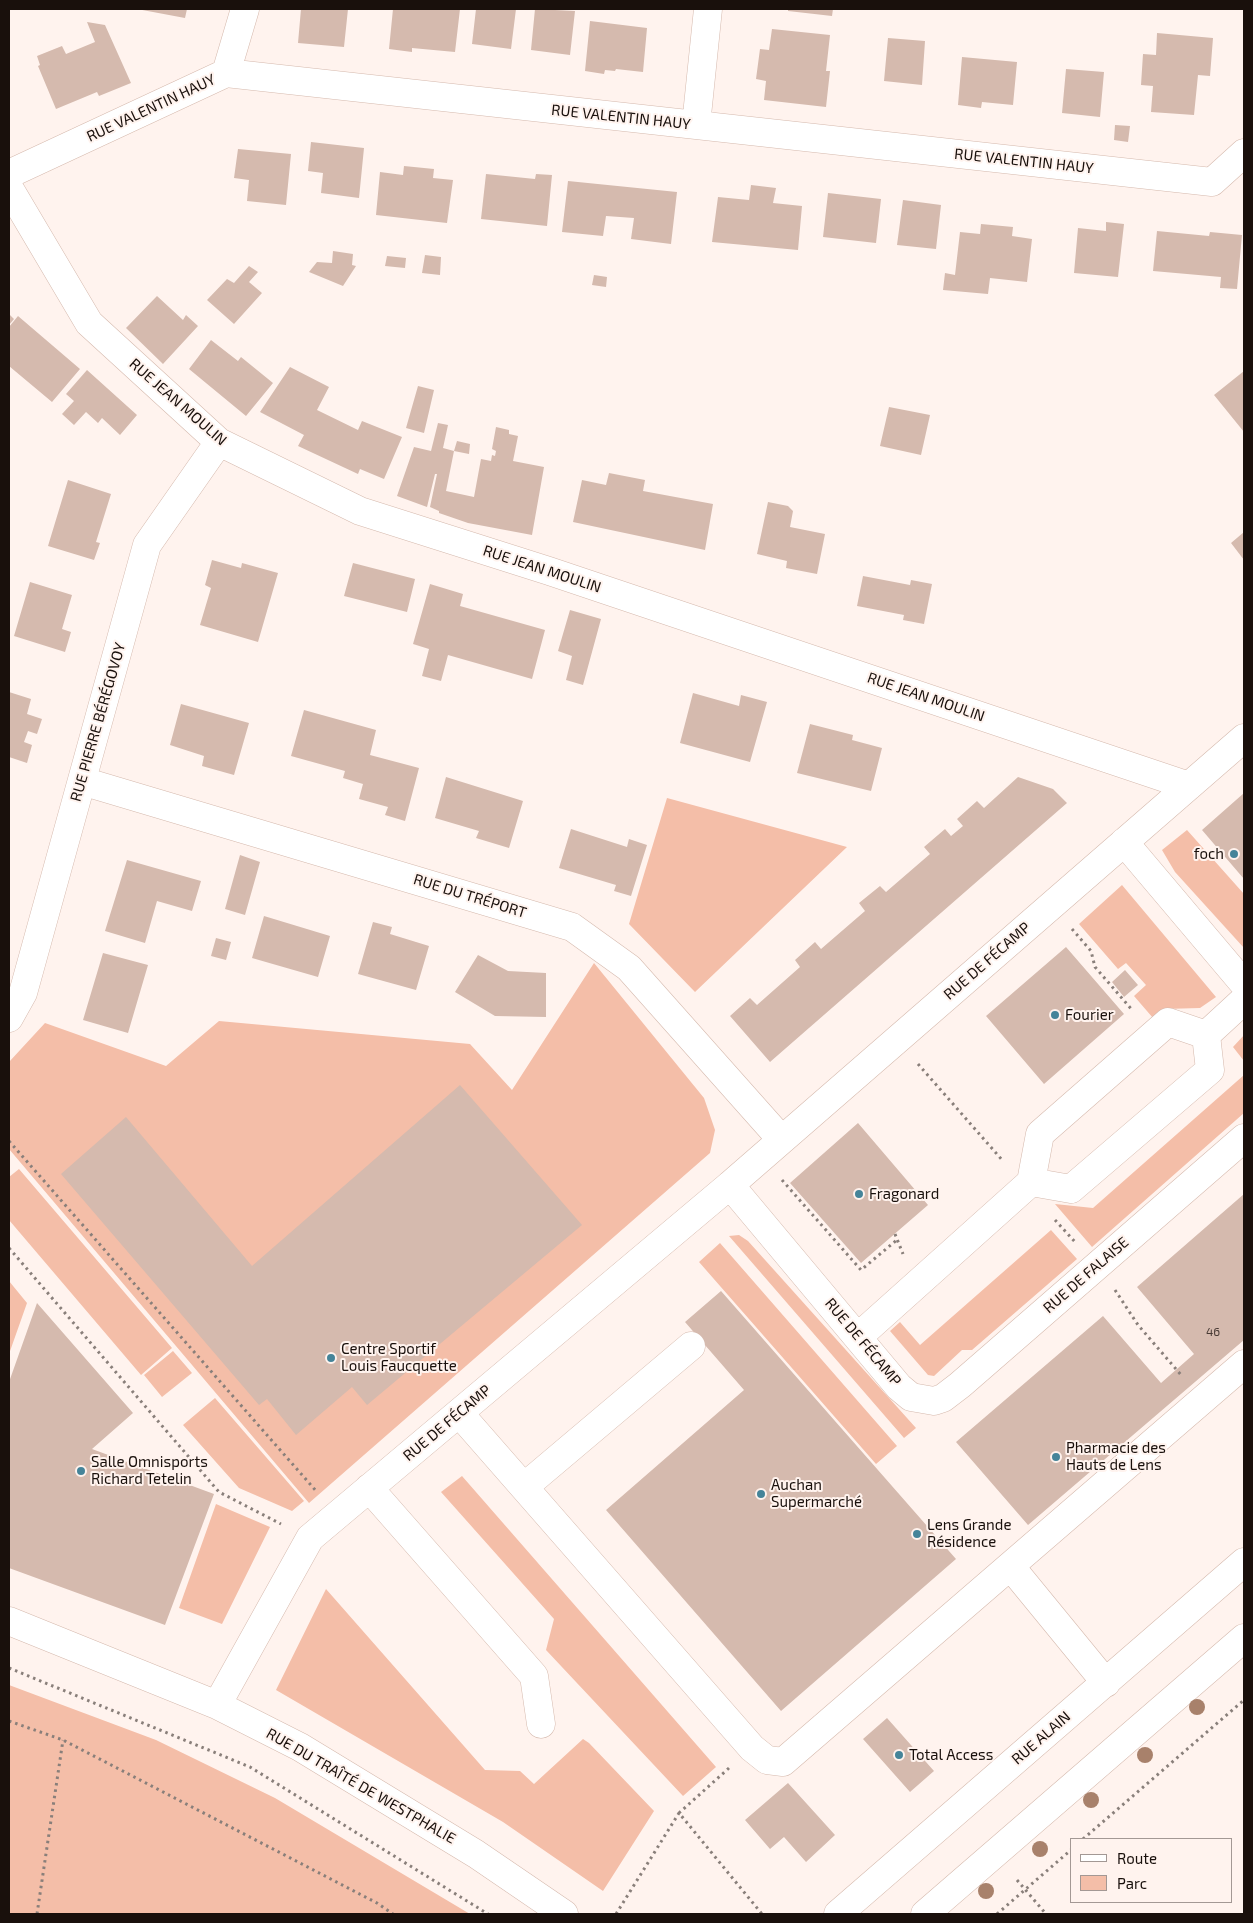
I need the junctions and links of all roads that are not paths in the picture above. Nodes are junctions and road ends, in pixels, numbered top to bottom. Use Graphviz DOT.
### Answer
graph roads {
  1 [pos="245,9"];
  2 [pos="708,9"];
  3 [pos="226,73"];
  4 [pos="696,125"];
  5 [pos="1244,154"];
  6 [pos="9,174"];
  7 [pos="9,188"];
  8 [pos="219,442"];
  9 [pos="1244,738"];
  10 [pos="82,781"];
  11 [pos="1188,786"];
  12 [pos="1124,842"];
  13 [pos="1244,984"];
  14 [pos="1244,1000"];
  15 [pos="9,1018"];
  16 [pos="1206,1035"];
  17 [pos="1244,1138"];
  18 [pos="781,1139"];
  19 [pos="1031,1182"];
  20 [pos="730,1185"];
  21 [pos="858,1337"];
  22 [pos="691,1346"];
  23 [pos="1244,1364"];
  24 [pos="924,1400"];
  25 [pos="458,1413"];
  26 [pos="524,1487"];
  27 [pos="370,1488"];
  28 [pos="1244,1562"];
  29 [pos="1011,1567"];
  30 [pos="9,1621"];
  31 [pos="1244,1638"];
  32 [pos="1106,1682"];
  33 [pos="218,1705"];
  34 [pos="541,1724"];
  35 [pos="564,1914"];
  36 [pos="838,1914"];
  37 [pos="925,1914"];
  1 -- 3 [label="street"];
  2 -- 4 [label="street"];
  3 -- 4 [label="street, RUE VALENTIN HAUY"];
  3 -- 6 [label="street, RUE VALENTIN HAUY"];
  4 -- 5 [label="street, RUE VALENTIN HAUY"];
  7 -- 8 [label="street, RUE JEAN MOULIN"];
  8 -- 10 [label="street, RUE PIERRE BÉRÉGOVOY"];
  8 -- 11 [label="street, RUE JEAN MOULIN"];
  9 -- 11 [label="street, RUE DE FÉCAMP"];
  10 -- 15 [label="street, RUE PIERRE BÉRÉGOVOY"];
  10 -- 18 [label="street, RUE DU TRÉPORT"];
  11 -- 12 [label="street, RUE DE FÉCAMP"];
  12 -- 13 [label="street"];
  12 -- 18 [label="street, RUE DE FÉCAMP"];
  14 -- 16 [label="street"];
  16 -- 19 [label="street"];
  16 -- 19 [label="street"];
  17 -- 24 [label="street, RUE DE FALAISE"];
  18 -- 20 [label="street, RUE DE FÉCAMP"];
  19 -- 21 [label="street"];
  20 -- 21 [label="street, RUE DE FÉCAMP"];
  20 -- 25 [label="street, RUE DE FÉCAMP"];
  21 -- 24 [label="street, RUE DE FÉCAMP"];
  22 -- 26 [label="street"];
  23 -- 29 [label="street"];
  25 -- 26 [label="street"];
  25 -- 27 [label="street, RUE DE FÉCAMP"];
  26 -- 29 [label="street"];
  27 -- 33 [label="street, RUE DE FÉCAMP"];
  27 -- 34 [label="street"];
  28 -- 32 [label="street, RUE ALAIN"];
  29 -- 32 [label="street"];
  30 -- 33 [label="street, RUE DU TRAÎTÉ DE WESTPHALIE"];
  31 -- 37 [label="street"];
  32 -- 36 [label="street, RUE ALAIN"];
  33 -- 35 [label="street, RUE DU TRAÎTÉ DE WESTPHALIE"];
}
